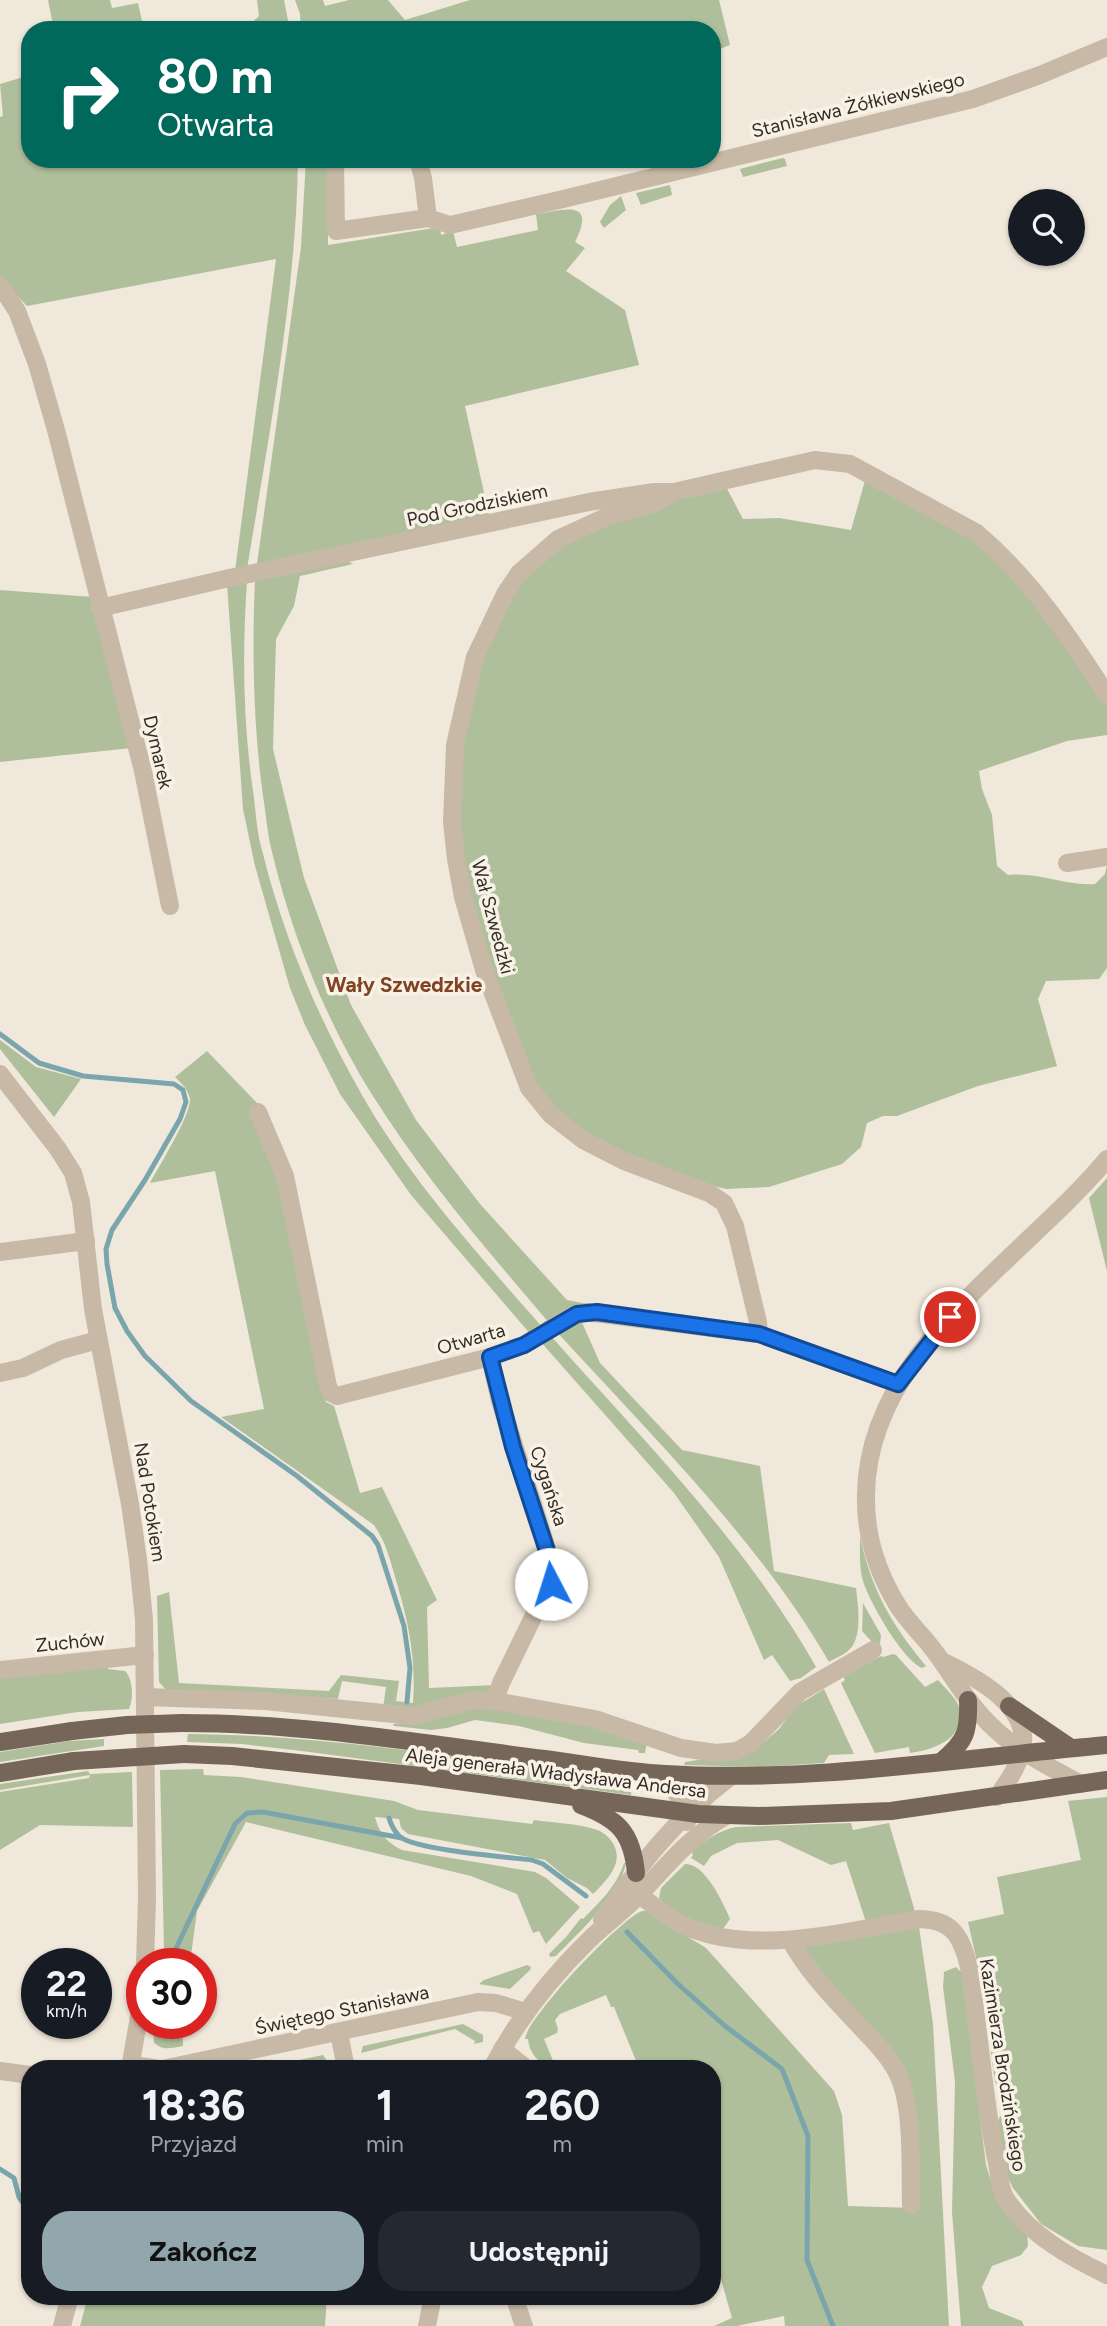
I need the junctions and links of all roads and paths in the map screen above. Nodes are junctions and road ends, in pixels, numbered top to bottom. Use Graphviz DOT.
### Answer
graph roads {
  1 [pos="1107,47"];
  2 [pos="721,161"];
  3 [pos="335,168"];
  4 [pos="421,168"];
  5 [pos="690,168"];
  6 [pos="428,218"];
  7 [pos="0,285"];
  8 [pos="674,492"];
  9 [pos="100,608"];
  10 [pos="1107,695"];
  11 [pos="1107,857"];
  12 [pos="1067,863"];
  13 [pos="170,906"];
  14 [pos="0,1074"];
  15 [pos="258,1112"];
  16 [pos="1107,1159"];
  17 [pos="86,1241"];
  18 [pos="0,1252"];
  19 [pos="759,1334"];
  20 [pos="98,1340"];
  21 [pos="490,1357"];
  22 [pos="0,1373"];
  23 [pos="898,1384"];
  24 [pos="873,1650"];
  25 [pos="145,1655"];
  26 [pos="944,1662"];
  27 [pos="0,1670"];
  28 [pos="145,1697"];
  29 [pos="968,1700"];
  30 [pos="495,1701"];
  31 [pos="1009,1706"];
  32 [pos="0,1742"];
  33 [pos="1107,1745"];
  34 [pos="1071,1748"];
  35 [pos="1021,1752"];
  36 [pos="941,1762"];
  37 [pos="0,1773"];
  38 [pos="661,1774"];
  39 [pos="730,1777"];
  40 [pos="1107,1780"];
  41 [pos="1081,1784"];
  42 [pos="555,1795"];
  43 [pos="997,1797"];
  44 [pos="686,1812"];
  45 [pos="728,1815"];
  46 [pos="675,1854"];
  47 [pos="636,1873"];
  48 [pos="639,1895"];
  49 [pos="591,1938"];
  50 [pos="790,1940"];
  51 [pos="145,1948"];
  52 [pos="526,2012"];
  53 [pos="339,2034"];
  54 [pos="135,2039"];
  55 [pos="502,2049"];
  56 [pos="131,2060"];
  57 [pos="207,2060"];
  58 [pos="344,2060"];
  59 [pos="496,2060"];
  60 [pos="516,2060"];
  61 [pos="0,2071"];
  62 [pos="21,2074"];
  63 [pos="911,2205"];
  64 [pos="1107,2276"];
  65 [pos="68,2305"];
  66 [pos="431,2305"];
  67 [pos="517,2305"];
  68 [pos="62,2326"];
  69 [pos="427,2326"];
  70 [pos="524,2326"];
  1 -- 2 [label="street, Stanisława Żółkiewskiego"];
  3 -- 6 [label="street"];
  4 -- 6 [label="street"];
  5 -- 6 [label="street, Stanisława Żółkiewskiego"];
  7 -- 9 [label="street"];
  8 -- 9 [label="street, Pod Grodziskiem"];
  8 -- 10 [label="street, Pod Grodziskiem"];
  8 -- 19 [label="street, Wał Szwedzki"];
  9 -- 13 [label="street, Dymarek"];
  11 -- 12 [label="street"];
  14 -- 17 [label="street, Nad Potokiem"];
  15 -- 21 [label="street, Otwarta"];
  16 -- 23 [label="street"];
  17 -- 18 [label="street"];
  17 -- 20 [label="street, Nad Potokiem"];
  19 -- 21 [label="street, Otwarta"];
  19 -- 23 [label="street, Otwarta"];
  20 -- 22 [label="street"];
  20 -- 25 [label="street, Nad Potokiem"];
  21 -- 30 [label="street, Cygańska"];
  23 -- 26 [label="street"];
  24 -- 30 [label="street"];
  25 -- 27 [label="street, Zuchów"];
  25 -- 28 [label="street, Nad Potokiem"];
  26 -- 29 [label="street"];
  26 -- 31 [label="street"];
  28 -- 30 [label="street"];
  28 -- 51 [label="street, Nad Potokiem"];
  29 -- 35 [label="street"];
  29 -- 36 [label="main road"];
  31 -- 34 [label="main road"];
  31 -- 35 [label="street"];
  32 -- 38 [label="main road, Aleja generała Władysława Andersa, bridge"];
  33 -- 34 [label="main road, Aleja generała Władysława Andersa"];
  34 -- 35 [label="main road, Aleja generała Władysława Andersa"];
  35 -- 36 [label="main road, Aleja generała Władysława Andersa"];
  35 -- 41 [label="street"];
  35 -- 43 [label="street"];
  36 -- 39 [label="main road, Aleja generała Władysława Andersa"];
  37 -- 42 [label="main road, Aleja generała Władysława Andersa, bridge"];
  38 -- 39 [label="main road, Aleja generała Władysława Andersa"];
  38 -- 44 [label="street"];
  39 -- 44 [label="street"];
  40 -- 41 [label="main road, Aleja generała Władysława Andersa"];
  41 -- 43 [label="main road, Aleja generała Władysława Andersa"];
  42 -- 44 [label="main road, Aleja generała Władysława Andersa"];
  42 -- 47 [label="main road"];
  43 -- 45 [label="main road, Aleja generała Władysława Andersa"];
  44 -- 45 [label="main road, Aleja generała Władysława Andersa"];
  44 -- 46 [label="street"];
  44 -- 47 [label="street"];
  45 -- 46 [label="street"];
  46 -- 48 [label="street"];
  47 -- 49 [label="street"];
  48 -- 49 [label="street"];
  48 -- 50 [label="street, Kazimierza Brodzińskiego"];
  49 -- 52 [label="street"];
  50 -- 63 [label="street"];
  50 -- 64 [label="street, Kazimierza Brodzińskiego"];
  52 -- 53 [label="street, Świętego Stanisława"];
  52 -- 55 [label="street"];
  53 -- 57 [label="street, Świętego Stanisława"];
  53 -- 58 [label="street"];
  54 -- 56 [label="street"];
  55 -- 59 [label="street"];
  55 -- 60 [label="street"];
  61 -- 62 [label="street"];
  65 -- 68 [label="street"];
  66 -- 69 [label="street"];
  67 -- 70 [label="street"];
}
